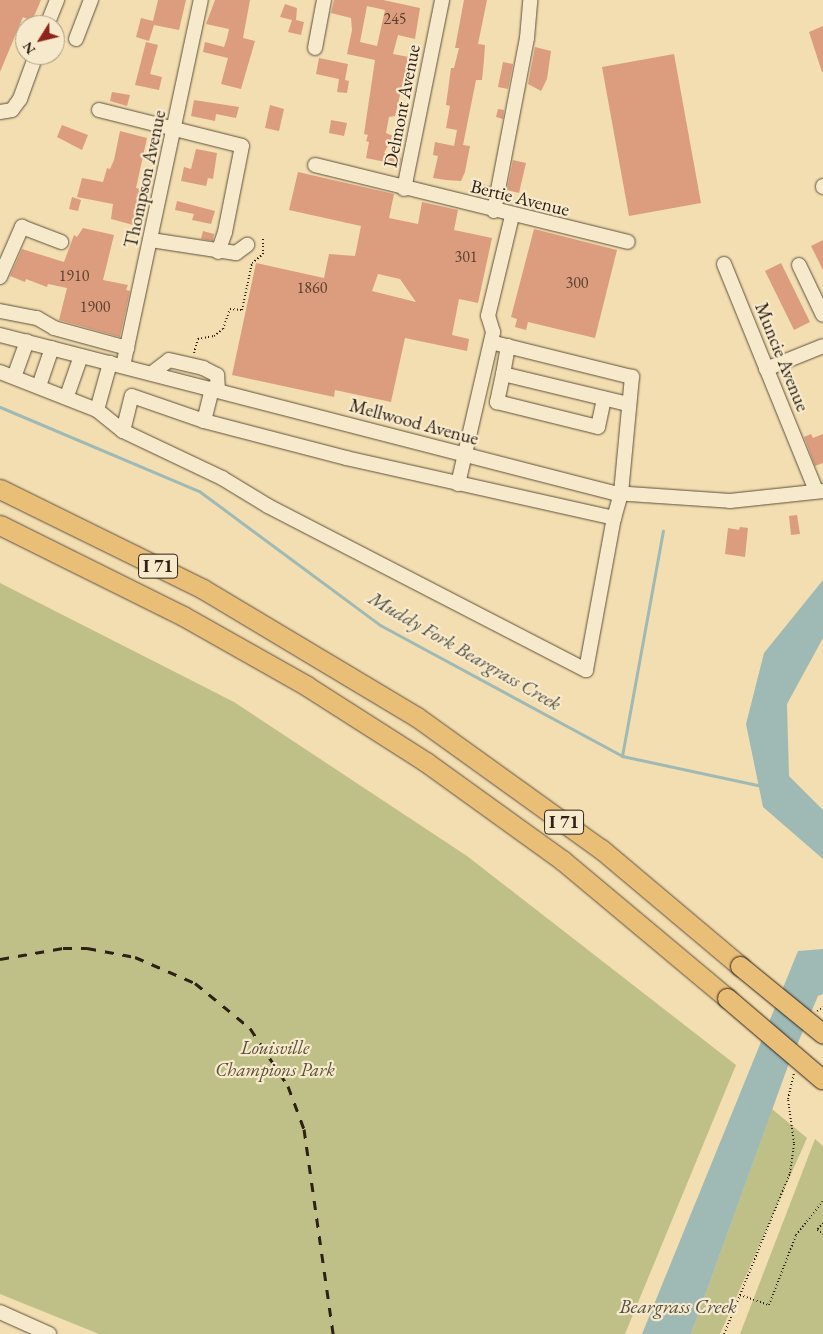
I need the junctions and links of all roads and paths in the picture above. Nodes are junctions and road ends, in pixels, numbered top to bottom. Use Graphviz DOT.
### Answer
graph roads {
  1 [pos="56,0"];
  2 [pos="91,0"];
  3 [pos="201,0"];
  4 [pos="324,0"];
  5 [pos="442,0"];
  6 [pos="530,0"];
  7 [pos="51,15"];
  8 [pos="76,39"];
  9 [pos="315,48"];
  10 [pos="32,65"];
  11 [pos="100,110"];
  12 [pos="0,112"];
  13 [pos="174,131"];
  14 [pos="315,165"];
  15 [pos="404,189"];
  16 [pos="494,211"];
  17 [pos="512,216"];
  18 [pos="263,238"];
  19 [pos="151,240"];
  20 [pos="61,242"];
  21 [pos="628,242"];
  22 [pos="247,245"];
  23 [pos="218,252"];
  24 [pos="724,264"];
  25 [pos="799,265"];
  26 [pos="0,277"];
  27 [pos="0,311"];
  28 [pos="823,315"];
  29 [pos="0,335"];
  30 [pos="27,342"];
  31 [pos="491,342"];
  32 [pos="508,346"];
  33 [pos="823,346"];
  34 [pos="52,348"];
  35 [pos="127,348"];
  36 [pos="81,356"];
  37 [pos="193,358"];
  38 [pos="117,364"];
  39 [pos="766,369"];
  40 [pos="0,372"];
  41 [pos="503,374"];
  42 [pos="14,377"];
  43 [pos="39,386"];
  44 [pos="215,389"];
  45 [pos="67,396"];
  46 [pos="604,398"];
  47 [pos="628,404"];
  48 [pos="97,410"];
  49 [pos="204,421"];
  50 [pos="123,431"];
  51 [pos="466,455"];
  52 [pos="458,484"];
  53 [pos="0,489"];
  54 [pos="819,491"];
  55 [pos="621,494"];
  56 [pos="614,518"];
  57 [pos="0,525"];
  58 [pos="823,1007"];
  59 [pos="815,1014"];
  60 [pos="823,1034"];
  61 [pos="795,1070"];
  62 [pos="822,1079"];
  63 [pos="823,1201"];
  64 [pos="823,1223"];
  65 [pos="823,1234"];
  66 [pos="740,1295"];
  67 [pos="0,1312"];
  68 [pos="49,1334"];
  69 [pos="724,1334"];
  1 -- 7 [label="street"];
  2 -- 8 [label="street"];
  3 -- 13 [label="street, Thompson Avenue"];
  4 -- 9 [label="street"];
  5 -- 15 [label="street, Delmont Avenue"];
  6 -- 16 [label="street"];
  10 -- 12 [label="street"];
  11 -- 13 [label="street"];
  13 -- 19 [label="street, Thompson Avenue"];
  13 -- 23 [label="street"];
  14 -- 15 [label="street, Delmont Avenue"];
  15 -- 16 [label="street, Bertie Avenue"];
  16 -- 17 [label="street, Bertie Avenue"];
  17 -- 21 [label="street, Bertie Avenue"];
  17 -- 31 [label="street"];
  18 -- 37 [label="path"];
  19 -- 23 [label="street"];
  19 -- 35 [label="street, Thompson Avenue"];
  20 -- 26 [label="street"];
  22 -- 23 [label="street"];
  24 -- 39 [label="street, Muncie Avenue"];
  25 -- 28 [label="street"];
  27 -- 35 [label="street"];
  29 -- 30 [label="street"];
  30 -- 34 [label="street"];
  30 -- 42 [label="street"];
  31 -- 32 [label="street"];
  31 -- 51 [label="street"];
  32 -- 41 [label="street"];
  32 -- 47 [label="street"];
  33 -- 39 [label="street"];
  34 -- 36 [label="street"];
  34 -- 43 [label="street"];
  35 -- 38 [label="street, Thompson Avenue"];
  36 -- 38 [label="street"];
  36 -- 45 [label="street"];
  38 -- 44 [label="street"];
  38 -- 48 [label="street, Thompson Avenue"];
  39 -- 54 [label="street, Muncie Avenue"];
  40 -- 42 [label="street"];
  41 -- 46 [label="street"];
  41 -- 46 [label="street"];
  42 -- 43 [label="street"];
  43 -- 45 [label="street"];
  44 -- 49 [label="street"];
  44 -- 51 [label="street, Mellwood Avenue"];
  45 -- 48 [label="street"];
  46 -- 47 [label="street"];
  47 -- 55 [label="street"];
  48 -- 50 [label="street"];
  49 -- 50 [label="street"];
  49 -- 52 [label="street"];
  50 -- 56 [label="street"];
  51 -- 52 [label="street"];
  51 -- 55 [label="street, Mellwood Avenue"];
  52 -- 56 [label="street"];
  53 -- 60 [label="highway, I 71, bridge"];
  54 -- 55 [label="street, Mellwood Avenue"];
  55 -- 56 [label="street"];
  57 -- 62 [label="highway, I 71, bridge"];
  58 -- 59 [label="path"];
  61 -- 66 [label="path"];
  63 -- 66 [label="path"];
  64 -- 65 [label="path"];
  66 -- 69 [label="path"];
  67 -- 68 [label="street"];
}
